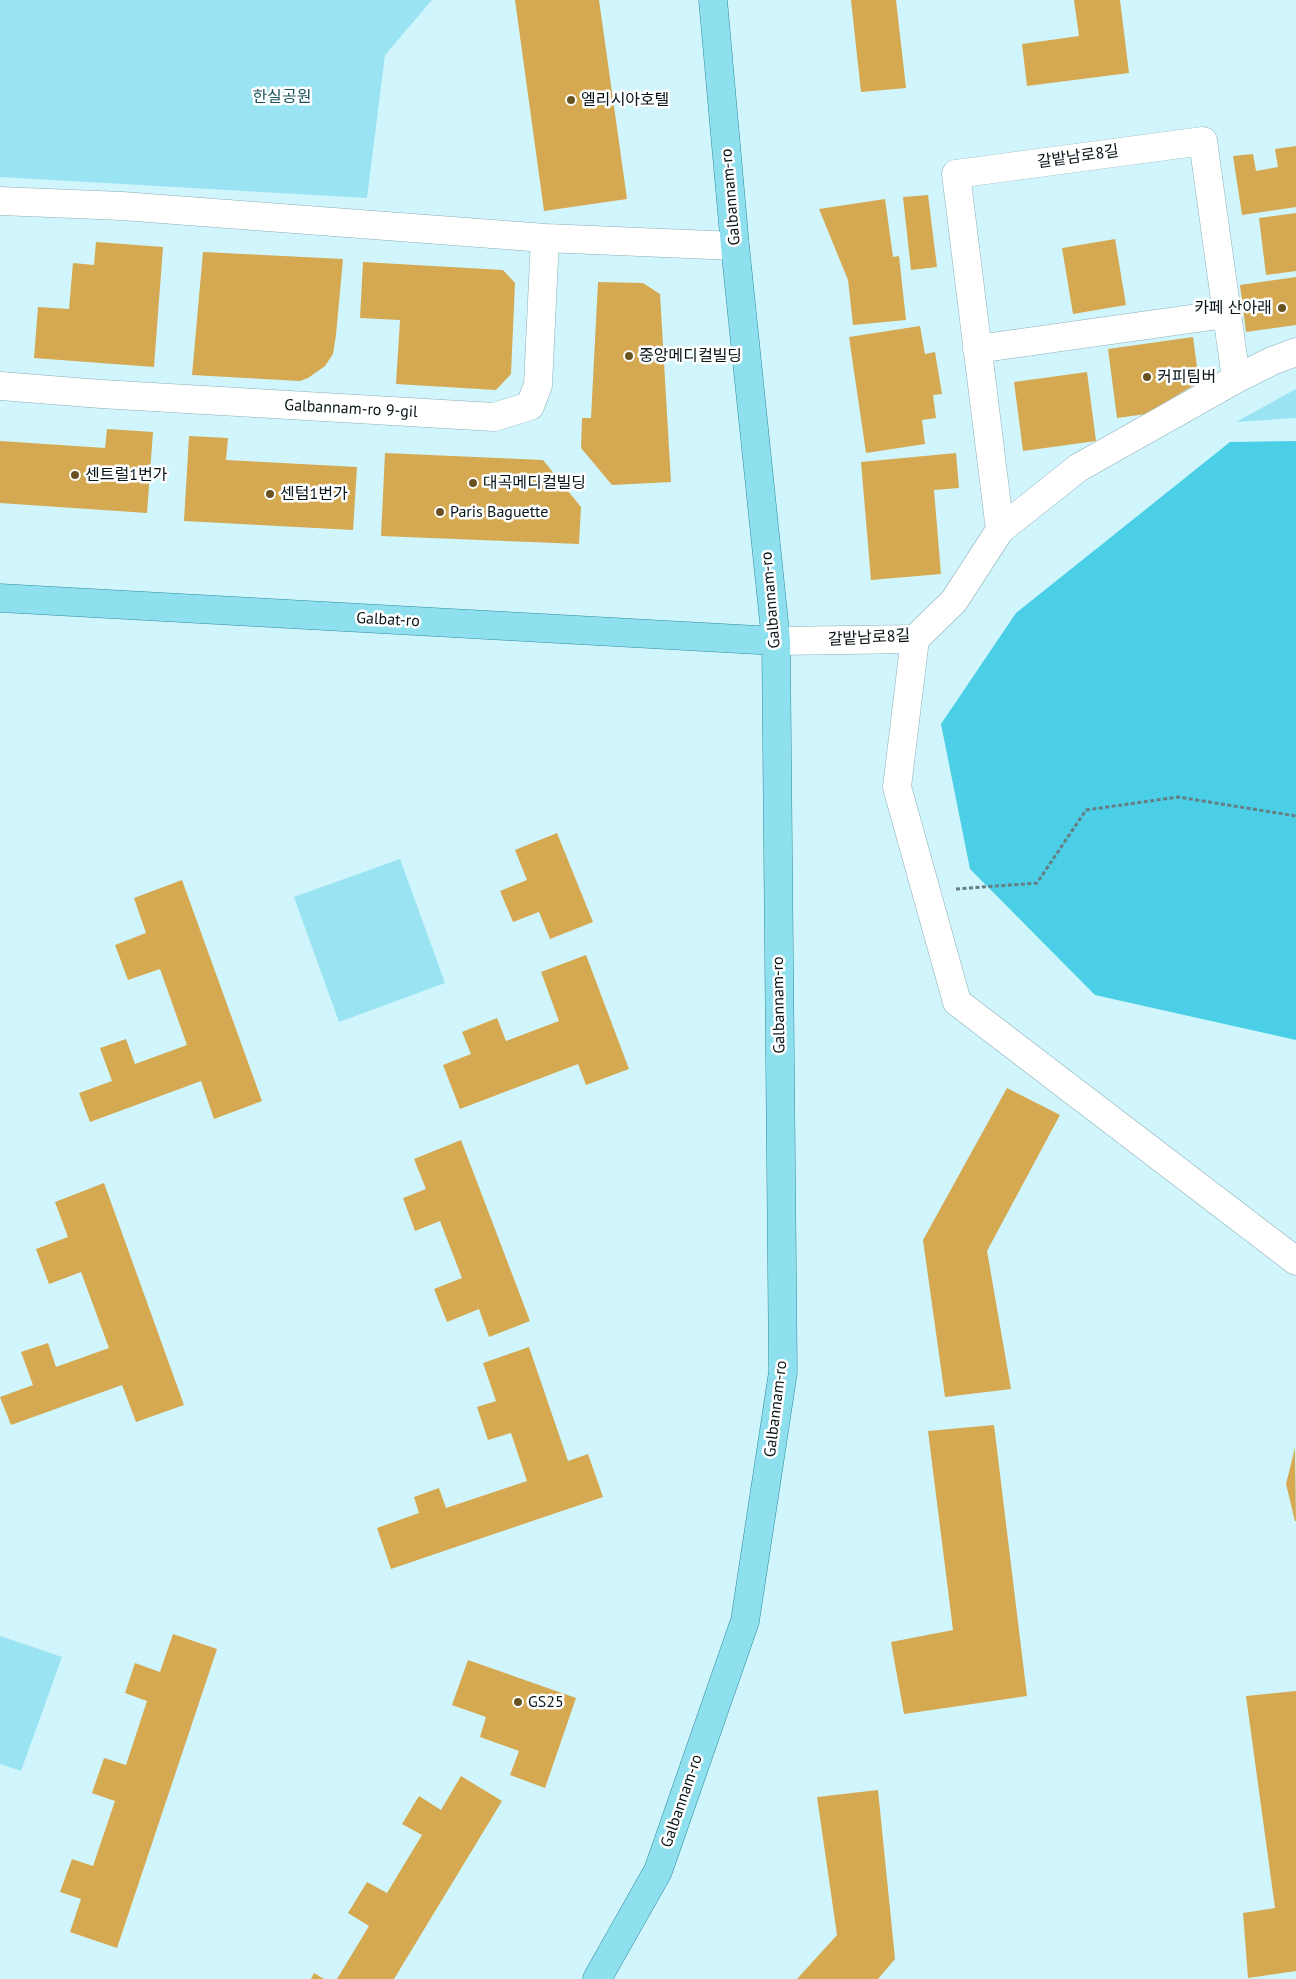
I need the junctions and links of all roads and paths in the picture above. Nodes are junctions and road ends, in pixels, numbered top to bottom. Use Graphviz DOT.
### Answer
graph roads {
  1 [pos="713,0"];
  2 [pos="0,200"];
  3 [pos="545,238"];
  4 [pos="735,246"];
  5 [pos="1226,314"];
  6 [pos="977,349"];
  7 [pos="1296,352"];
  8 [pos="1236,379"];
  9 [pos="0,386"];
  10 [pos="1000,530"];
  11 [pos="0,598"];
  12 [pos="915,639"];
  13 [pos="776,641"];
  14 [pos="1296,816"];
  15 [pos="949,889"];
  16 [pos="1296,1261"];
  17 [pos="597,1979"];
  1 -- 4 [label="main road, Galbannam-ro"];
  2 -- 3 [label="street"];
  3 -- 4 [label="street"];
  3 -- 9 [label="street, Galbannam-ro 9-gil"];
  4 -- 13 [label="main road, Galbannam-ro"];
  5 -- 6 [label="street"];
  5 -- 6 [label="street, 갈밭남로8길"];
  5 -- 8 [label="street, 갈밭남로8길"];
  6 -- 10 [label="street, 갈밭남로8길"];
  7 -- 8 [label="street, 갈밭남로8길"];
  8 -- 10 [label="street, 갈밭남로8길"];
  10 -- 12 [label="street, 갈밭남로8길"];
  11 -- 13 [label="main road, Galbat-ro"];
  12 -- 13 [label="street, 갈밭남로8길"];
  12 -- 16 [label="street"];
  13 -- 17 [label="main road, Galbannam-ro"];
  14 -- 15 [label="path"];
}
